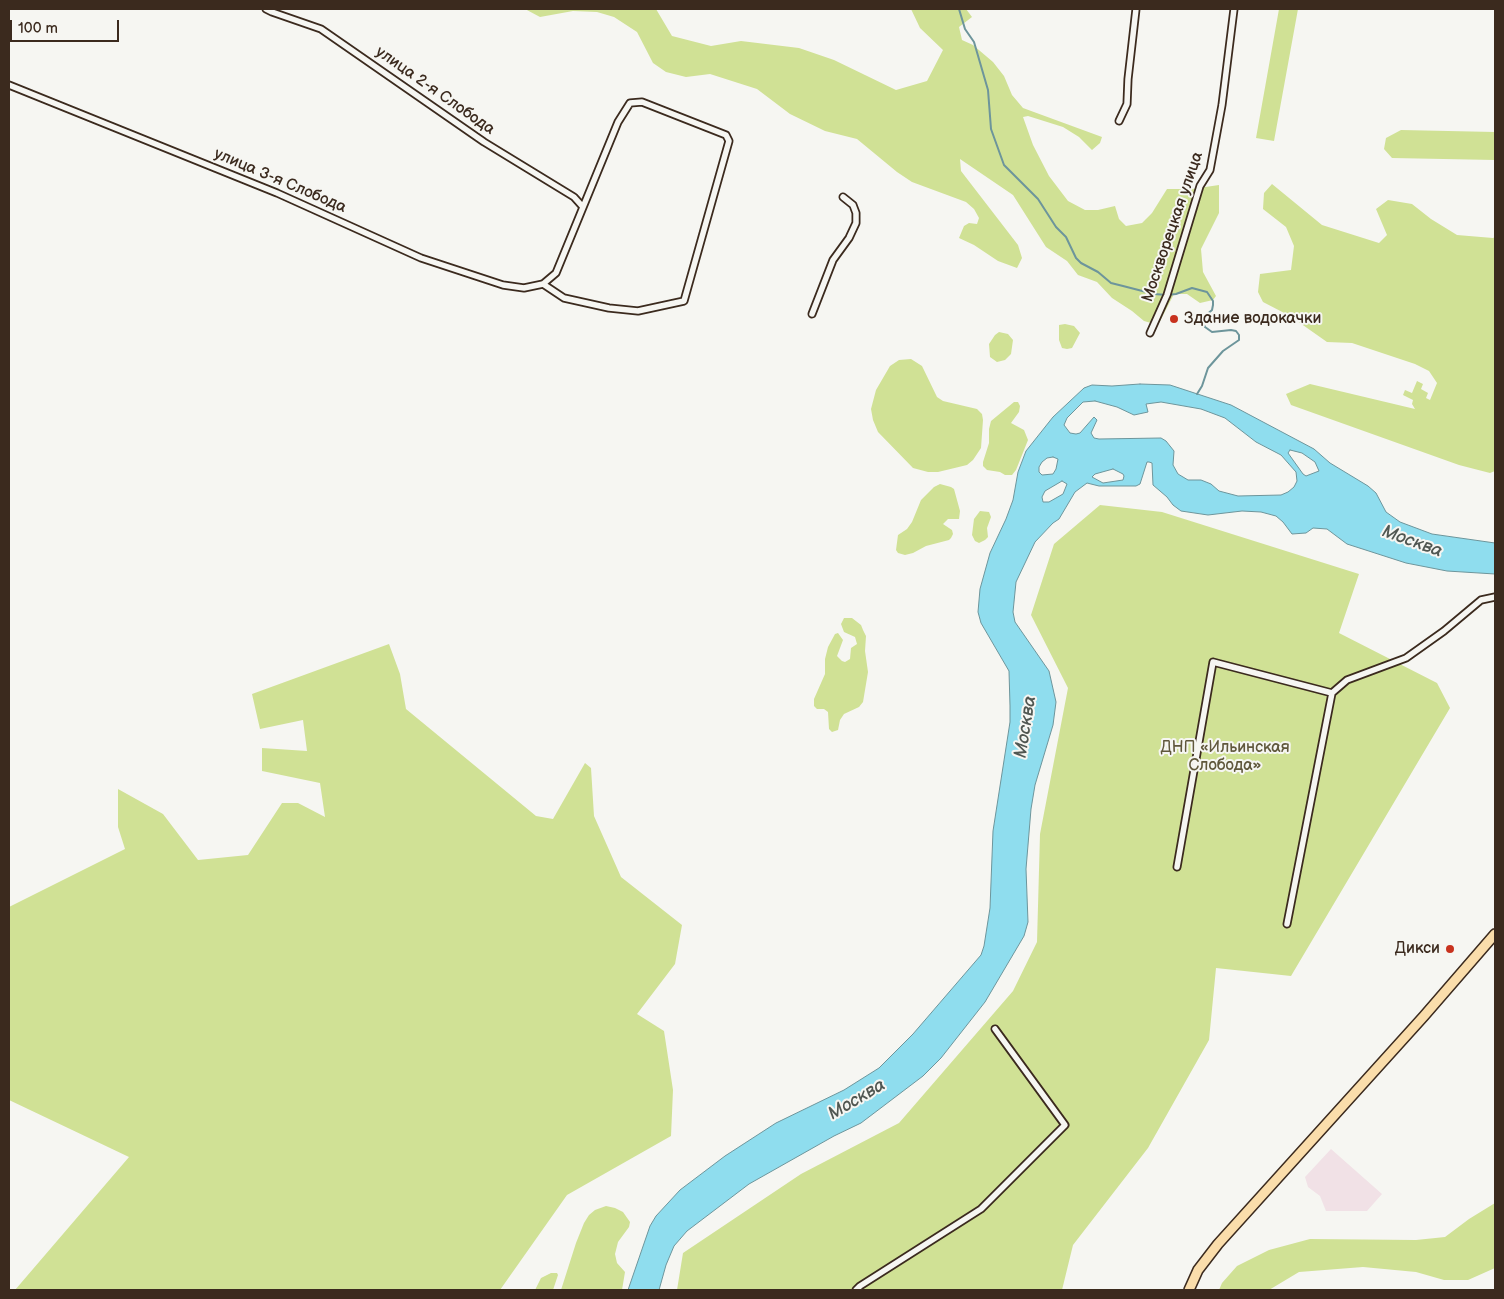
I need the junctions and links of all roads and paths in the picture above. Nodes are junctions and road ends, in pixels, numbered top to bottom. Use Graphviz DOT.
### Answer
graph roads {
  1 [pos="266,9"];
  2 [pos="1136,9"];
  3 [pos="1234,9"];
  4 [pos="9,85"];
  5 [pos="1119,121"];
  6 [pos="843,196"];
  7 [pos="583,207"];
  8 [pos="543,284"];
  9 [pos="812,314"];
  10 [pos="1150,333"];
  11 [pos="1495,597"];
  12 [pos="1332,693"];
  13 [pos="1177,867"];
  14 [pos="1287,924"];
  15 [pos="1495,934"];
  16 [pos="995,1029"];
  17 [pos="856,1290"];
  18 [pos="1189,1290"];
  1 -- 7 [label="street, улица 2-я Слобода"];
  2 -- 5 [label="street"];
  3 -- 10 [label="street, Москворецкая улица"];
  4 -- 8 [label="street, улица 3-я Слобода"];
  6 -- 9 [label="street"];
  7 -- 8 [label="street"];
  7 -- 8 [label="street"];
  11 -- 12 [label="street"];
  12 -- 13 [label="street"];
  12 -- 14 [label="street"];
  15 -- 18 [label="main road"];
  16 -- 17 [label="street"];
}
